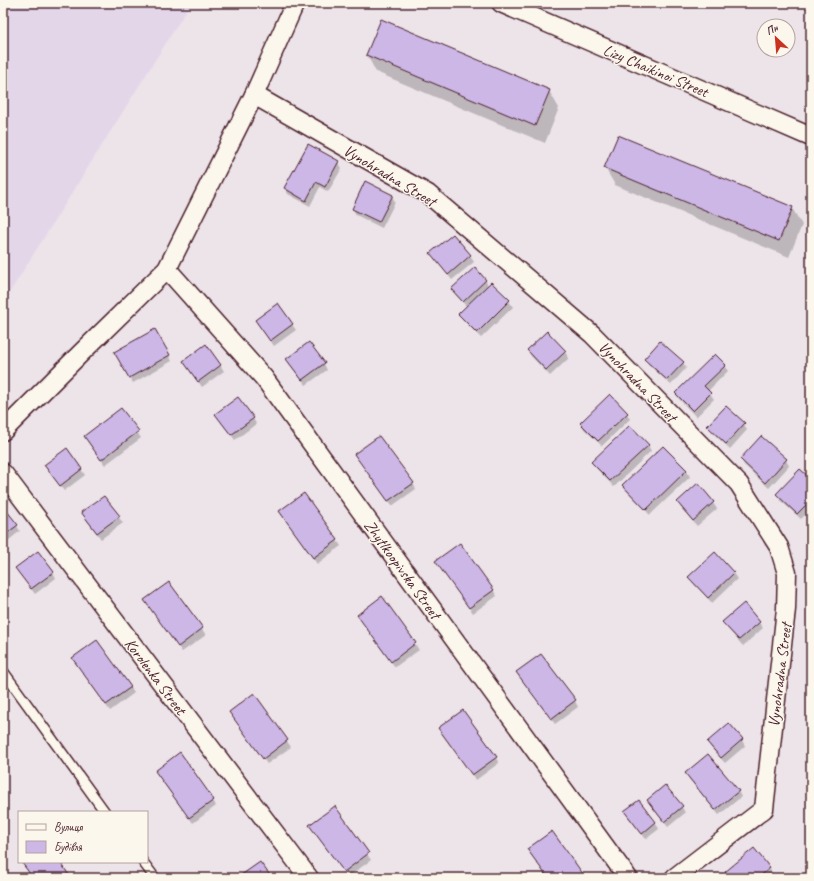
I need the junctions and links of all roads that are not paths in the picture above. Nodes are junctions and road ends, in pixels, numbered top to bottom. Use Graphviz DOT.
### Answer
graph roads {
  1 [pos="295,3"];
  2 [pos="501,3"];
  3 [pos="254,95"];
  4 [pos="811,137"];
  5 [pos="167,269"];
  6 [pos="3,431"];
  7 [pos="3,473"];
  8 [pos="3,671"];
  9 [pos="105,811"];
  10 [pos="144,863"];
  11 [pos="155,878"];
  12 [pos="309,878"];
  13 [pos="628,878"];
  14 [pos="674,878"];
  1 -- 3 [label="street"];
  2 -- 4 [label="street, Lizy Chaikinoi Street"];
  3 -- 5 [label="street"];
  3 -- 14 [label="street, Vynohradna Street"];
  5 -- 6 [label="street"];
  5 -- 13 [label="street, Zhytlkoopivska Street"];
  7 -- 12 [label="street, Korolenka Street"];
  8 -- 9 [label="lane"];
  10 -- 11 [label="lane"];
}
